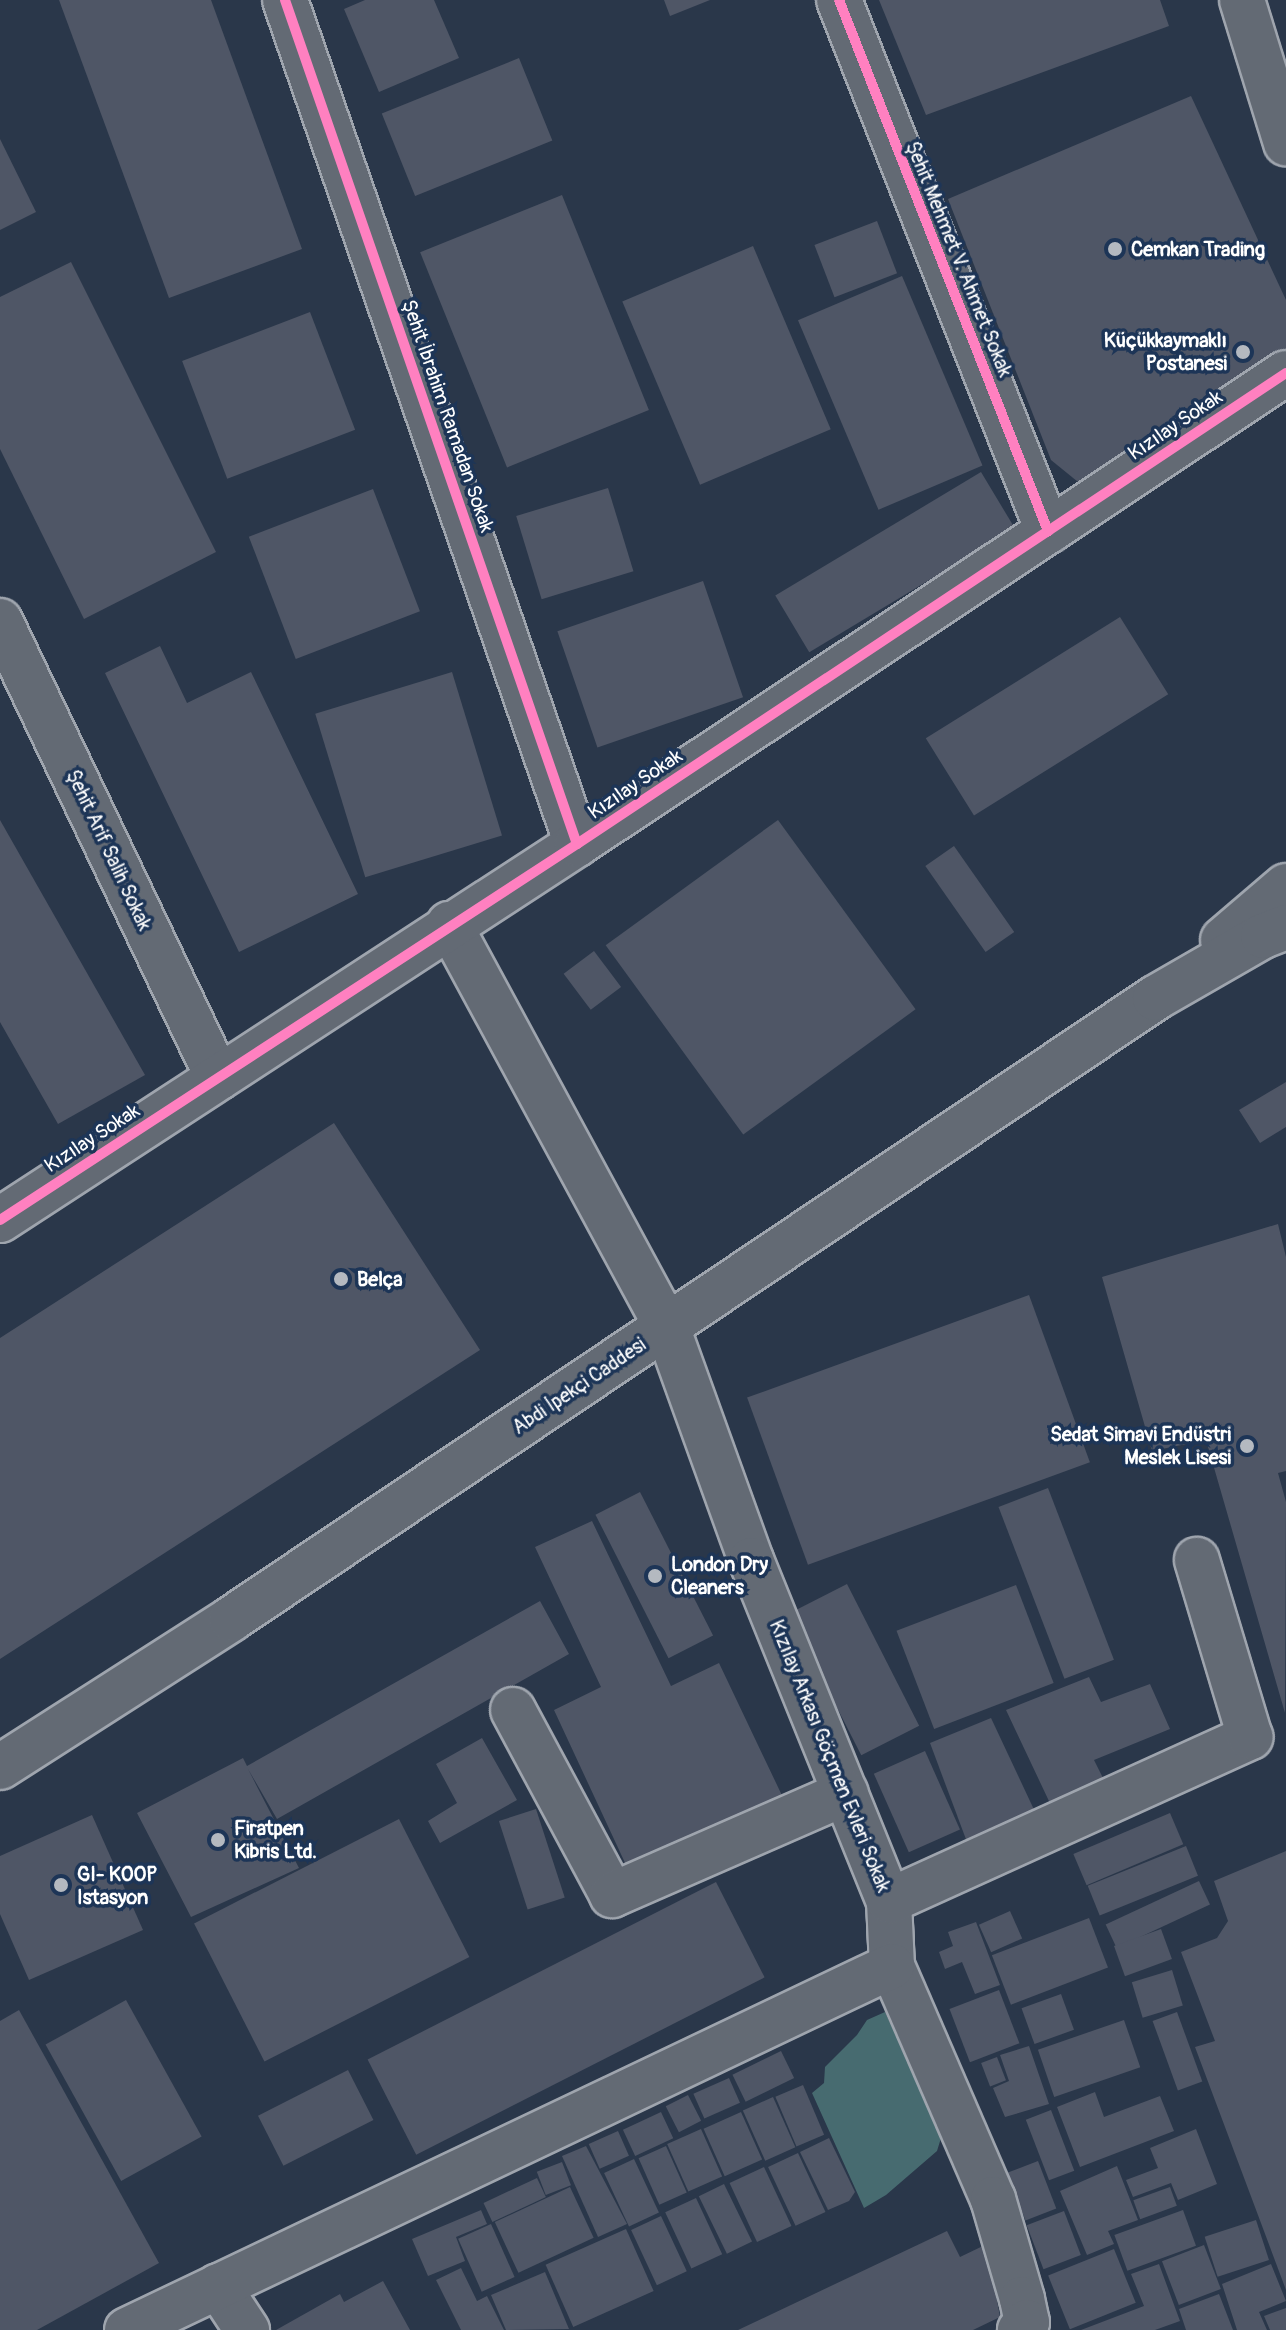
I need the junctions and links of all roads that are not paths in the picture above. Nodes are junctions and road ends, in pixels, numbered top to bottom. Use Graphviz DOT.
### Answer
graph roads {
  1 [pos="285,0"];
  2 [pos="839,0"];
  3 [pos="1242,0"];
  4 [pos="1286,143"];
  5 [pos="1286,373"];
  6 [pos="1048,531"];
  7 [pos="2,630"];
  8 [pos="577,844"];
  9 [pos="1286,886"];
  10 [pos="449,924"];
  11 [pos="1286,927"];
  12 [pos="1155,998"];
  13 [pos="218,1078"];
  14 [pos="0,1220"];
  15 [pos="667,1327"];
  16 [pos="1197,1560"];
  17 [pos="513,1710"];
  18 [pos="0,1767"];
  19 [pos="846,1793"];
  20 [pos="889,1901"];
  21 [pos="892,1966"];
  22 [pos="218,2286"];
  23 [pos="1023,2326"];
  24 [pos="127,2330"];
  25 [pos="247,2330"];
  1 -- 8 [label="street, Şehit İbrahim Ramadan Sokak"];
  2 -- 6 [label="street, Şehit Mehmet V. Ahmet Sokak"];
  3 -- 4 [label="street"];
  5 -- 6 [label="street, Kızılay Sokak"];
  6 -- 8 [label="street, Kızılay Sokak"];
  7 -- 13 [label="street, Şehit Arif Salih Sokak"];
  8 -- 10 [label="street, Kızılay Sokak"];
  9 -- 12 [label="street, Abdi İpekçi Caddesi"];
  10 -- 13 [label="street, Kızılay Sokak"];
  10 -- 15 [label="street, Kızılay Arkası Göçmen Evleri Sokak"];
  11 -- 12 [label="street, Abdi İpekçi Caddesi"];
  12 -- 15 [label="street, Abdi İpekçi Caddesi"];
  13 -- 14 [label="street, Kızılay Sokak"];
  15 -- 18 [label="street, Abdi İpekçi Caddesi"];
  15 -- 19 [label="street, Kızılay Arkası Göçmen Evleri Sokak"];
  16 -- 20 [label="street"];
  17 -- 19 [label="street"];
  19 -- 20 [label="street, Kızılay Arkası Göçmen Evleri Sokak"];
  20 -- 21 [label="street, Kızılay Arkası Göçmen Evleri Sokak"];
  21 -- 22 [label="street"];
  21 -- 23 [label="street, Kızılay Arkası Göçmen Evleri Sokak"];
  22 -- 24 [label="street"];
  22 -- 25 [label="street"];
}
